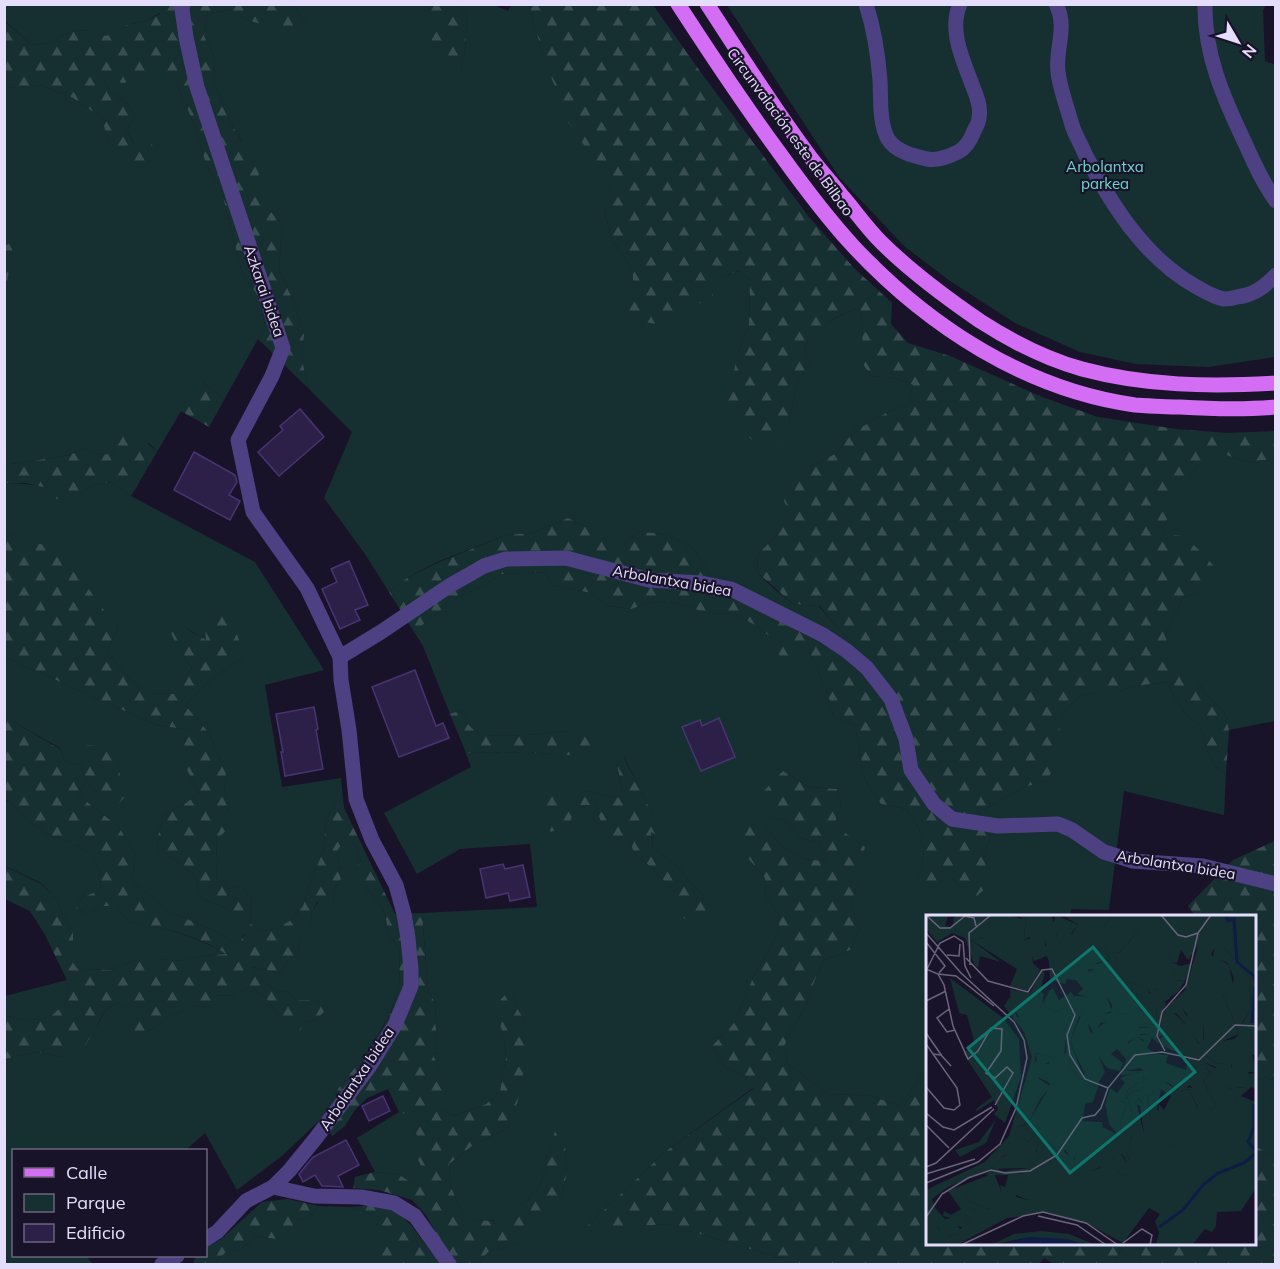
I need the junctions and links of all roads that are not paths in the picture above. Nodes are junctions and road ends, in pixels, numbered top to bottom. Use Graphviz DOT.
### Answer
graph roads {
  1 [pos="183,4"];
  2 [pos="678,4"];
  3 [pos="707,4"];
  4 [pos="866,4"];
  5 [pos="960,4"];
  6 [pos="1056,4"];
  7 [pos="1205,4"];
  8 [pos="1275,201"];
  9 [pos="1275,275"];
  10 [pos="1275,382"];
  11 [pos="1275,407"];
  12 [pos="340,657"];
  13 [pos="1275,884"];
  14 [pos="273,1187"];
  15 [pos="207,1238"];
  16 [pos="448,1264"];
  1 -- 12 [label="street, Azkarai bidea"];
  2 -- 11 [label="main road, Circunvalación este de Bilbao"];
  3 -- 10 [label="main road, Circunvalación este de Bilbao"];
  4 -- 5 [label="street"];
  6 -- 9 [label="street"];
  7 -- 8 [label="street"];
  12 -- 13 [label="street, Arbolantxa bidea"];
  12 -- 14 [label="street, Arbolantxa bidea"];
  14 -- 15 [label="street, Arbolantxa bidea"];
  14 -- 16 [label="street"];
}
